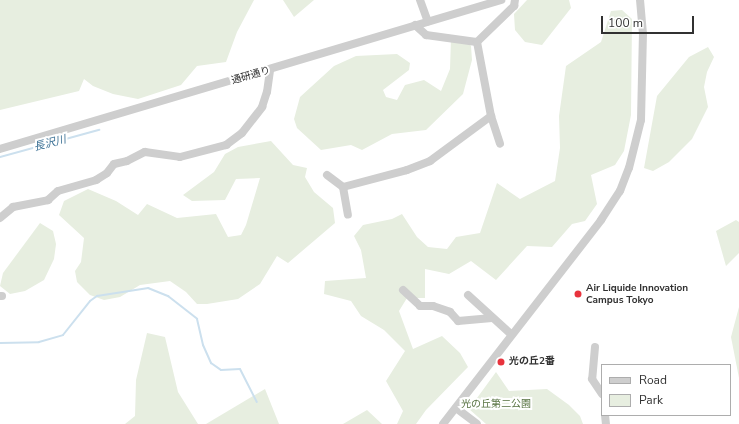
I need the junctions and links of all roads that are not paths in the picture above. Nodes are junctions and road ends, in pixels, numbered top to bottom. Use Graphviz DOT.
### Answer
graph roads {
  1 [pos="420,0"];
  2 [pos="501,0"];
  3 [pos="516,0"];
  4 [pos="640,0"];
  5 [pos="428,22"];
  6 [pos="415,26"];
  7 [pos="477,42"];
  8 [pos="270,71"];
  9 [pos="491,116"];
  10 [pos="500,144"];
  11 [pos="0,149"];
  12 [pos="327,175"];
  13 [pos="343,187"];
  14 [pos="348,215"];
  15 [pos="0,218"];
  16 [pos="403,290"];
  17 [pos="468,295"];
  18 [pos="492,318"];
  19 [pos="512,335"];
  20 [pos="595,347"];
  21 [pos="601,392"];
  22 [pos="456,408"];
  23 [pos="443,424"];
  24 [pos="477,424"];
  1 -- 5 [label="street"];
  2 -- 5 [label="street, 通研通り"];
  3 -- 7 [label="street"];
  4 -- 19 [label="street"];
  5 -- 6 [label="street, 通研通り"];
  6 -- 7 [label="street"];
  6 -- 8 [label="street, 通研通り"];
  7 -- 9 [label="street"];
  8 -- 11 [label="street, 通研通り"];
  8 -- 15 [label="street"];
  9 -- 10 [label="street"];
  9 -- 13 [label="street"];
  12 -- 13 [label="street"];
  13 -- 14 [label="street"];
  16 -- 18 [label="street"];
  17 -- 18 [label="street"];
  18 -- 19 [label="street"];
  19 -- 22 [label="street"];
  20 -- 21 [label="street"];
  22 -- 23 [label="street"];
  22 -- 24 [label="street"];
}
